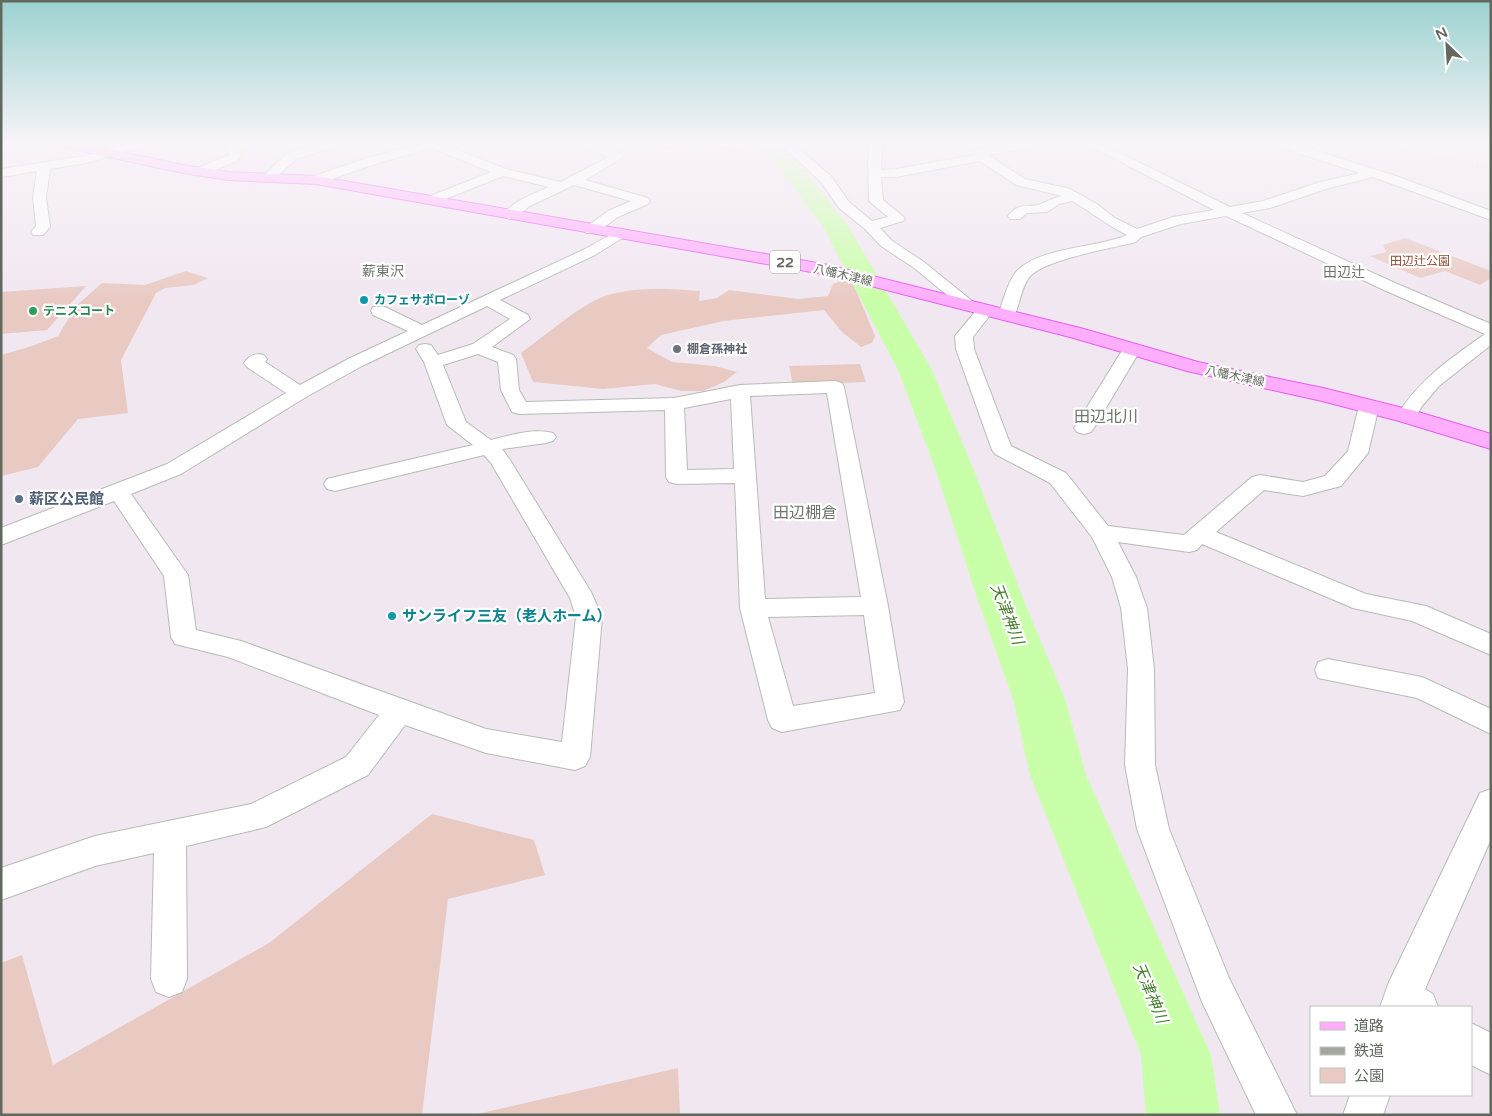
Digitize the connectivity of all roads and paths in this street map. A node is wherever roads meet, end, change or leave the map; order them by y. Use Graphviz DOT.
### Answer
graph roads {
  1 [pos="39,196"];
  2 [pos="410,196"];
  3 [pos="442,196"];
  4 [pos="540,196"];
  5 [pos="629,196"];
  6 [pos="837,196"];
  7 [pos="876,196"];
  8 [pos="1195,196"];
  9 [pos="1291,196"];
  10 [pos="1434,196"];
  11 [pos="1074,197"];
  12 [pos="433,200"];
  13 [pos="1226,212"];
  14 [pos="509,215"];
  15 [pos="1015,216"];
  16 [pos="1491,216"];
  17 [pos="870,226"];
  18 [pos="591,230"];
  19 [pos="38,232"];
  20 [pos="619,234"];
  21 [pos="1136,234"];
  22 [pos="488,300"];
  23 [pos="978,307"];
  24 [pos="379,311"];
  25 [pos="1006,315"];
  26 [pos="1491,330"];
  27 [pos="417,333"];
  28 [pos="1491,338"];
  29 [pos="479,348"];
  30 [pos="1132,349"];
  31 [pos="258,359"];
  32 [pos="433,362"];
  33 [pos="740,391"];
  34 [pos="299,393"];
  35 [pos="674,404"];
  36 [pos="1369,406"];
  37 [pos="1407,416"];
  38 [pos="1084,428"];
  39 [pos="546,437"];
  40 [pos="1491,442"];
  41 [pos="487,446"];
  42 [pos="746,476"];
  43 [pos="335,484"];
  44 [pos="118,491"];
  45 [pos="1102,534"];
  46 [pos="1199,534"];
  47 [pos="1,537"];
  48 [pos="875,606"];
  49 [pos="753,608"];
  50 [pos="1491,645"];
  51 [pos="1328,670"];
  52 [pos="399,711"];
  53 [pos="1491,722"];
  54 [pos="1491,803"];
  55 [pos="170,836"];
  56 [pos="1,884"];
  57 [pos="169,979"];
  58 [pos="1407,1003"];
  59 [pos="1472,1043"];
  60 [pos="1491,1056"];
  61 [pos="1370,1096"];
  62 [pos="1277,1115"];
  63 [pos="1363,1115"];
  1 -- 19 [label="street"];
  2 -- 12 [label="main road, 八幡木津線 / 22"];
  3 -- 12 [label="street"];
  4 -- 14 [label="street"];
  5 -- 18 [label="street"];
  6 -- 17 [label="street"];
  7 -- 17 [label="street"];
  8 -- 13 [label="street"];
  9 -- 13 [label="street"];
  10 -- 16 [label="street"];
  11 -- 15 [label="street"];
  11 -- 21 [label="street"];
  12 -- 14 [label="main road, 八幡木津線 / 22"];
  13 -- 21 [label="street"];
  13 -- 26 [label="street"];
  14 -- 18 [label="main road, 八幡木津線 / 22"];
  17 -- 23 [label="street"];
  18 -- 20 [label="main road, 八幡木津線 / 22"];
  20 -- 22 [label="street"];
  20 -- 23 [label="main road, 八幡木津線 / 22"];
  21 -- 25 [label="street"];
  22 -- 27 [label="street"];
  22 -- 29 [label="street"];
  23 -- 25 [label="main road, 八幡木津線 / 22"];
  23 -- 45 [label="street"];
  24 -- 27 [label="street"];
  25 -- 30 [label="main road, 八幡木津線 / 22"];
  27 -- 32 [label="street"];
  27 -- 34 [label="street"];
  28 -- 37 [label="street"];
  29 -- 32 [label="street"];
  29 -- 35 [label="street"];
  30 -- 36 [label="main road, 八幡木津線 / 22"];
  30 -- 38 [label="street"];
  31 -- 34 [label="street"];
  32 -- 41 [label="street"];
  33 -- 35 [label="street"];
  33 -- 42 [label="street"];
  33 -- 48 [label="street"];
  34 -- 44 [label="street"];
  35 -- 42 [label="street"];
  36 -- 37 [label="main road, 八幡木津線 / 22"];
  36 -- 46 [label="street"];
  37 -- 40 [label="main road, 八幡木津線 / 22"];
  39 -- 41 [label="street"];
  41 -- 43 [label="street"];
  41 -- 52 [label="street"];
  42 -- 49 [label="street"];
  44 -- 47 [label="street"];
  44 -- 52 [label="street"];
  45 -- 46 [label="street"];
  45 -- 62 [label="street"];
  46 -- 50 [label="street"];
  48 -- 49 [label="street"];
  48 -- 49 [label="street"];
  51 -- 53 [label="street"];
  52 -- 55 [label="street"];
  54 -- 58 [label="street"];
  55 -- 56 [label="street"];
  55 -- 57 [label="street"];
  59 -- 60 [label="street"];
  61 -- 63 [label="street"];
}
